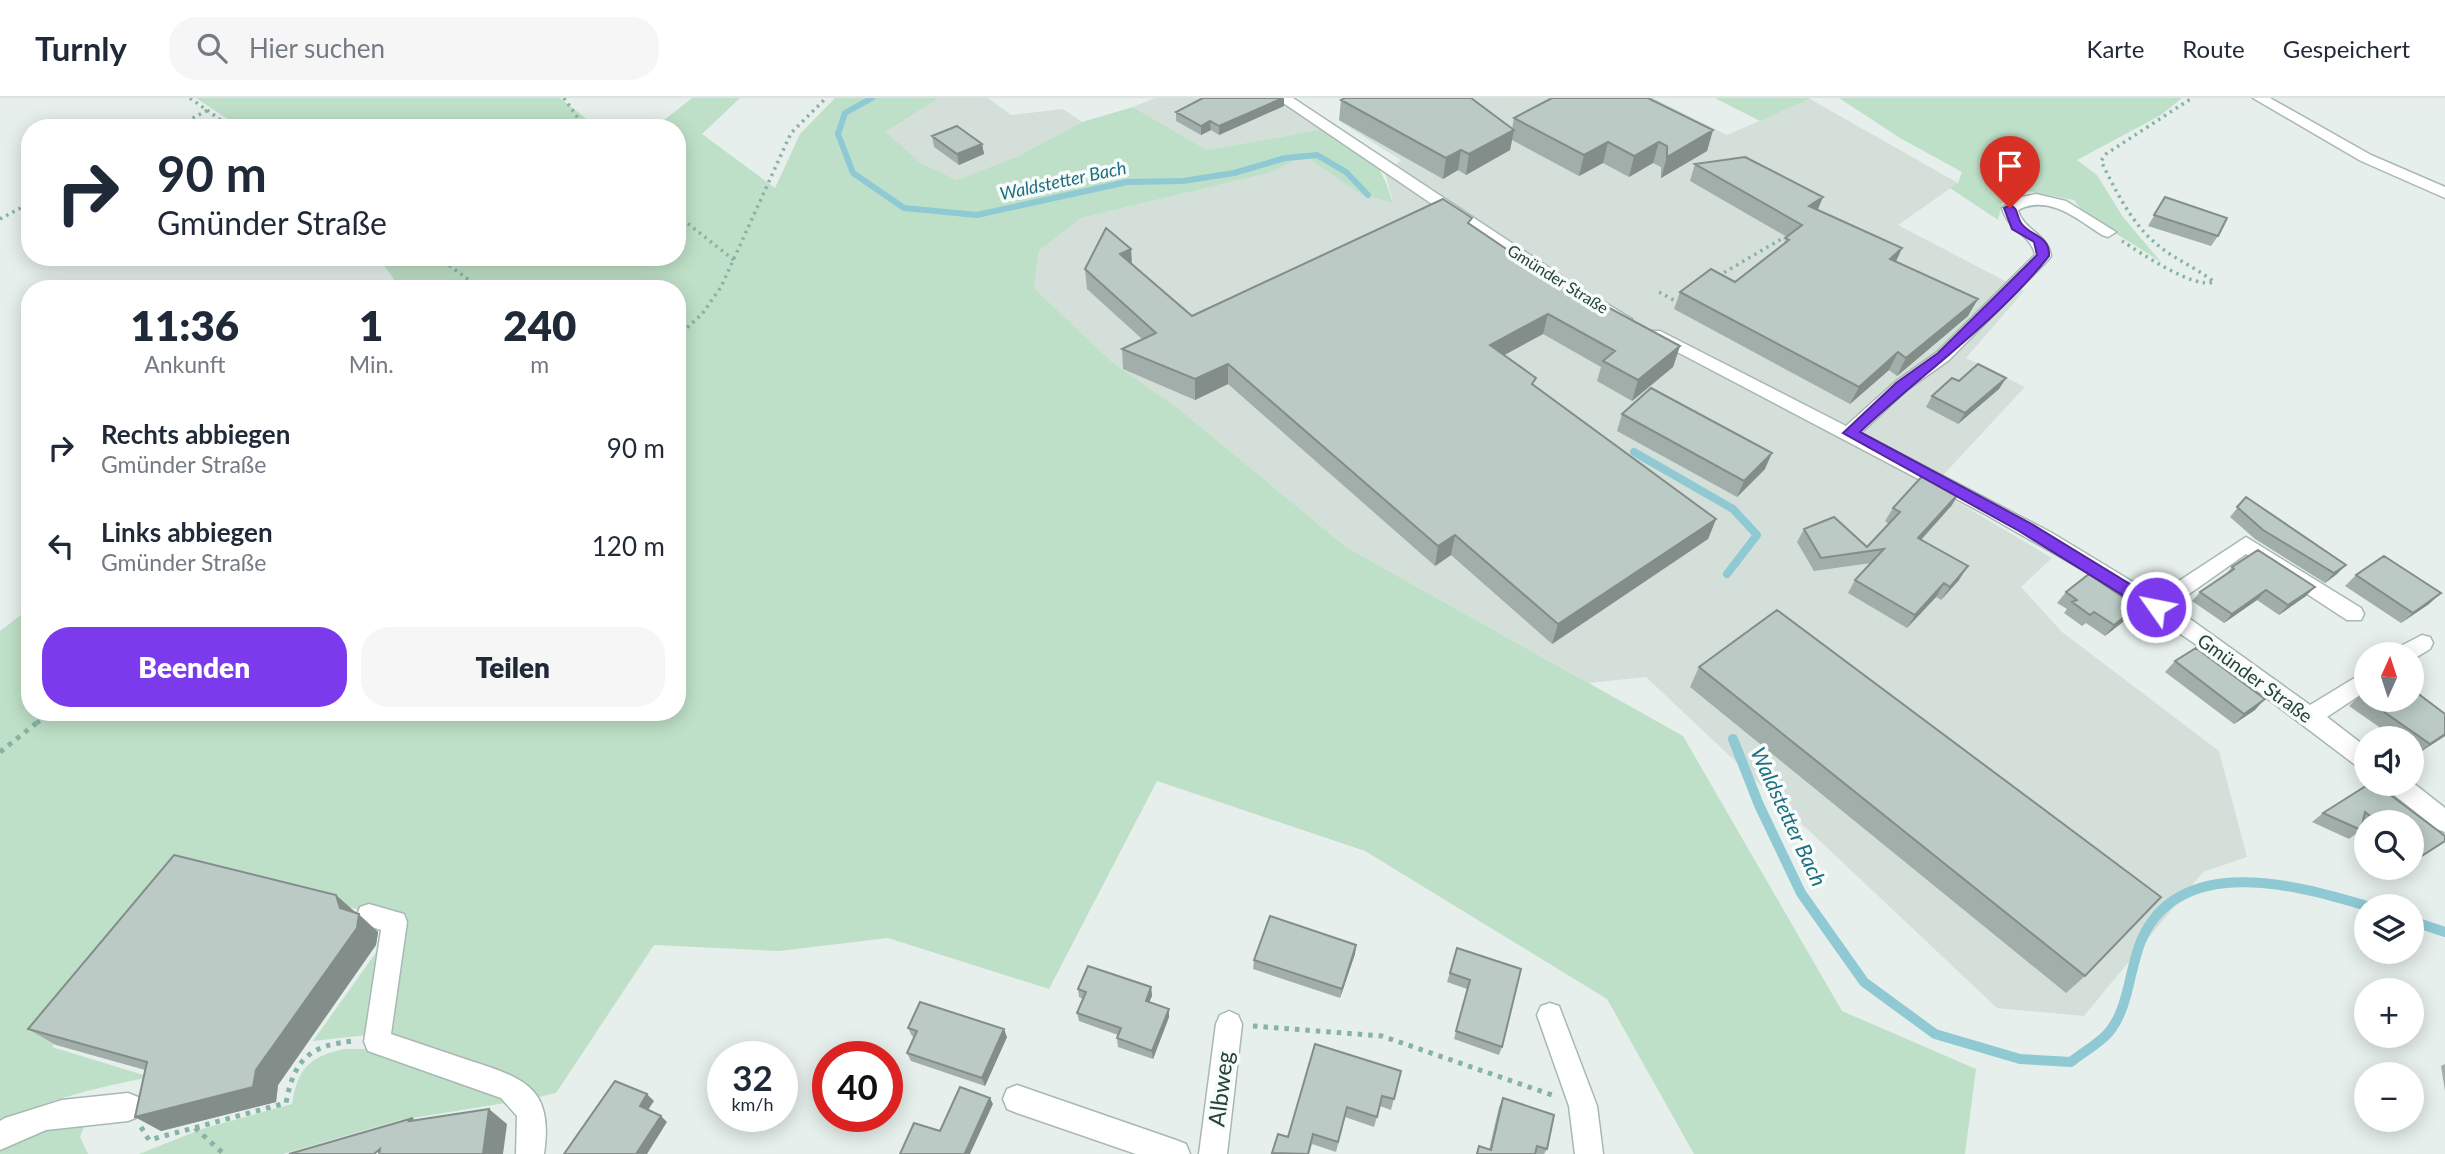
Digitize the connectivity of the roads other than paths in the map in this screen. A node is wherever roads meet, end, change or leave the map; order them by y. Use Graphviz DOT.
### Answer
graph roads {
  1 [pos="1283,98"];
  2 [pos="2260,98"];
  3 [pos="2445,193"];
  4 [pos="2108,233"];
  5 [pos="1850,433"];
  6 [pos="2156,607"];
  7 [pos="2354,614"];
  8 [pos="2354,688"];
  9 [pos="2310,717"];
  10 [pos="2354,751"];
  11 [pos="2412,796"];
  12 [pos="2445,822"];
  13 [pos="369,915"];
  14 [pos="1550,1015"];
  15 [pos="1229,1024"];
  16 [pos="1017,1099"];
  17 [pos="128,1107"];
  18 [pos="0,1136"];
  19 [pos="530,1154"];
  20 [pos="1176,1154"];
  21 [pos="1213,1154"];
  22 [pos="1589,1154"];
  1 -- 5 [label="street, Gmünder Straße"];
  2 -- 3 [label="street"];
  4 -- 5 [label="street"];
  5 -- 6 [label="street, Gmünder Straße"];
  6 -- 7 [label="street"];
  6 -- 9 [label="street, Gmünder Straße"];
  8 -- 9 [label="street"];
  9 -- 10 [label="street, Gmünder Straße"];
  11 -- 12 [label="street"];
  13 -- 19 [label="street"];
  14 -- 22 [label="street"];
  15 -- 21 [label="street, Albweg"];
  16 -- 20 [label="street"];
  17 -- 18 [label="street"];
}
